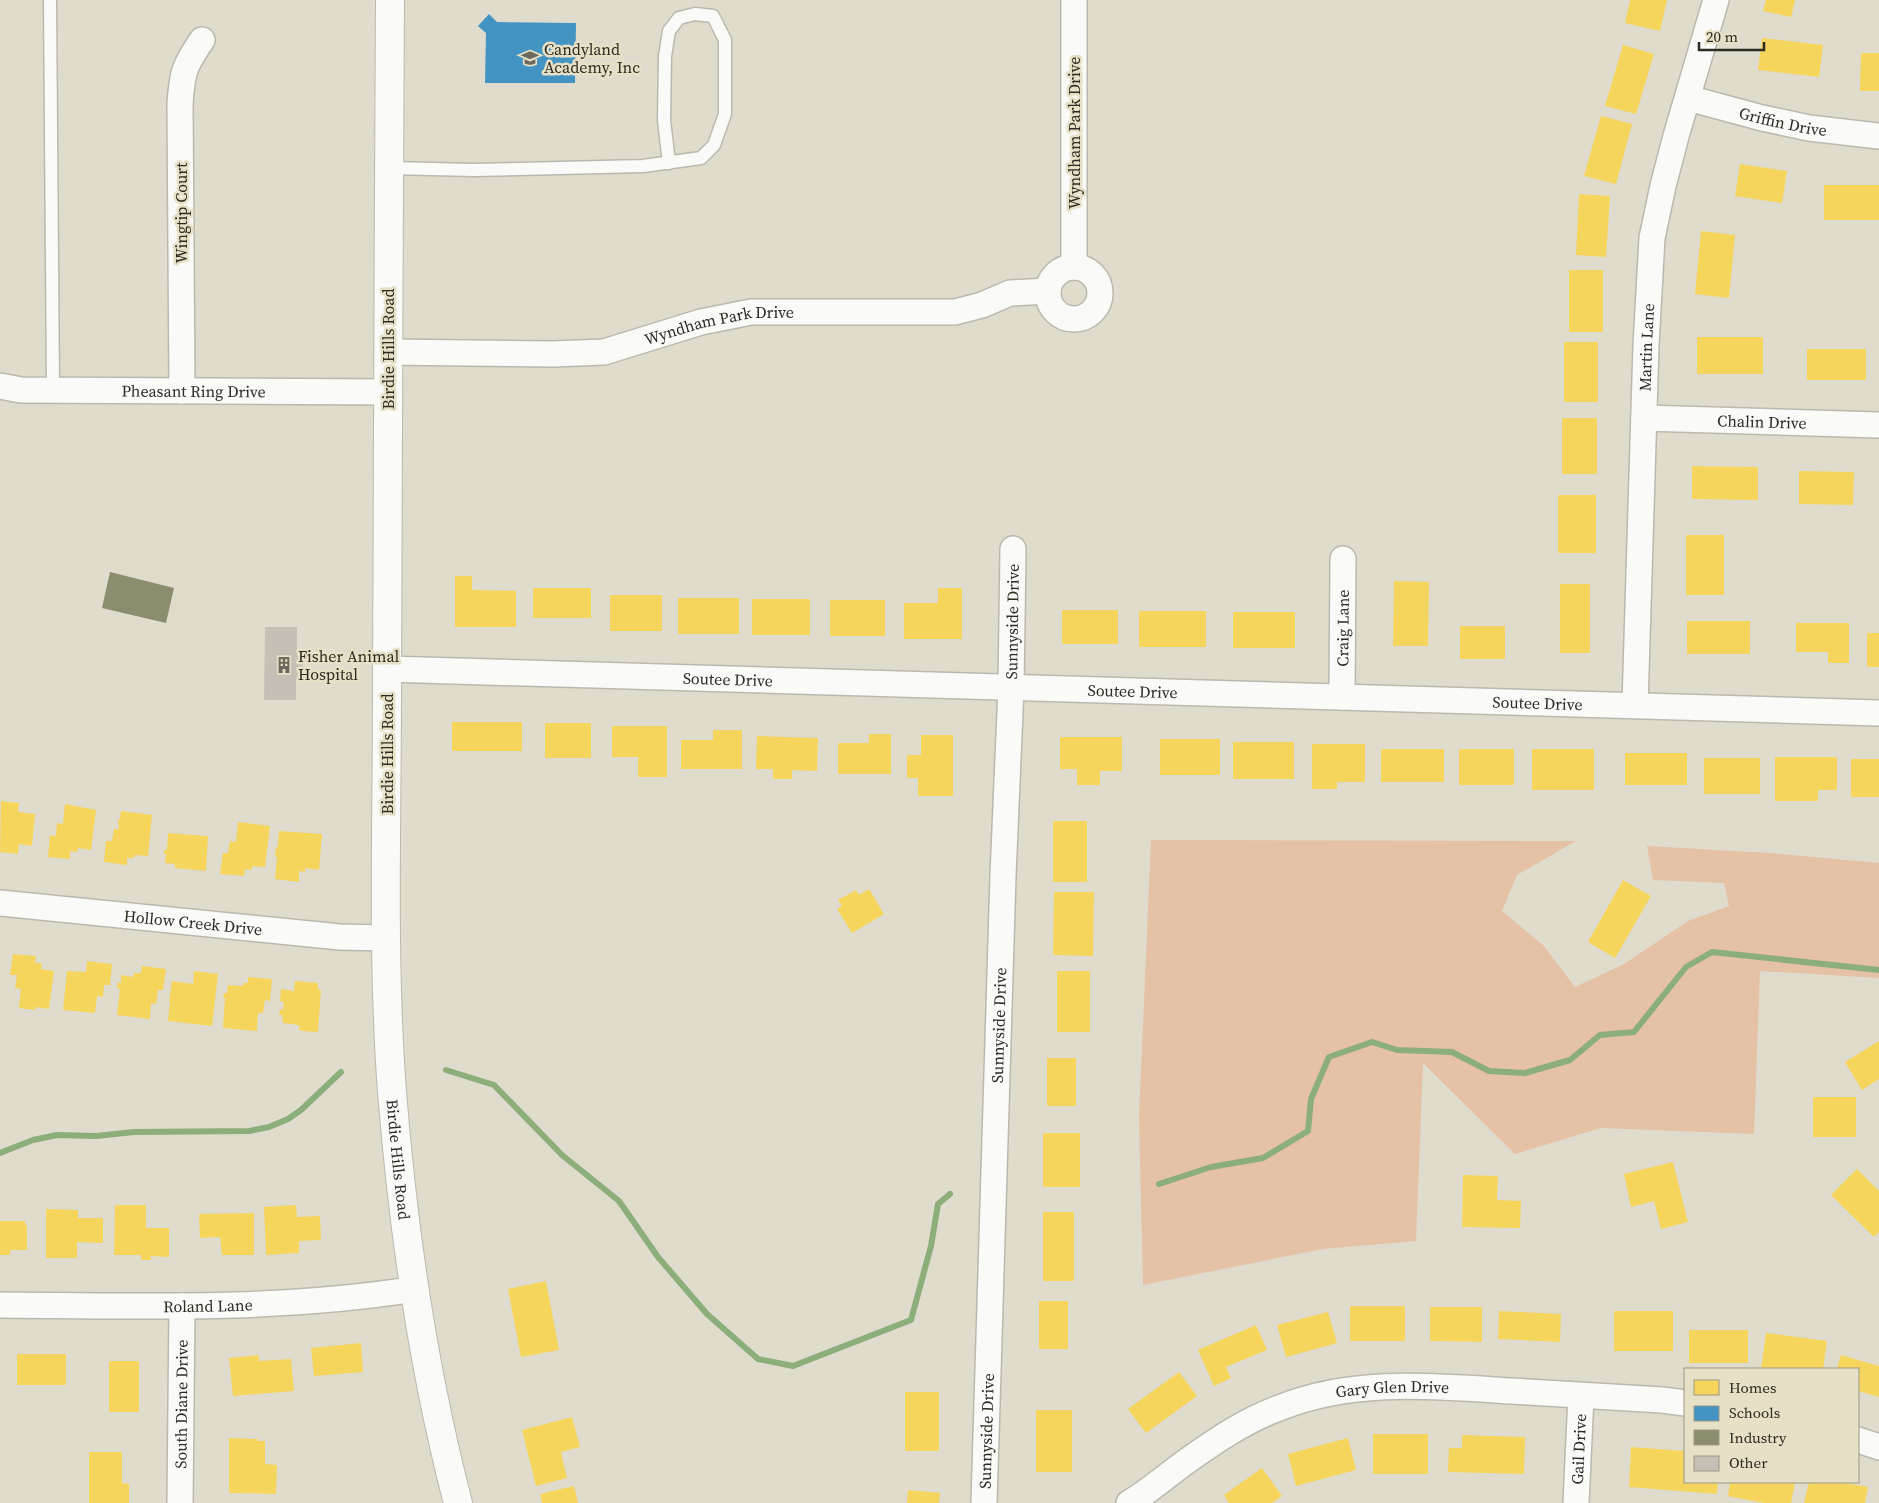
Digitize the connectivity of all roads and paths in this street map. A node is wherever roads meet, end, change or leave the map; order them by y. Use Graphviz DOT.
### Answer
graph roads {
  1 [pos="50,0"];
  2 [pos="390,0"];
  3 [pos="1074,0"];
  4 [pos="1716,0"];
  5 [pos="202,40"];
  6 [pos="1688,98"];
  7 [pos="1879,136"];
  8 [pos="669,163"];
  9 [pos="389,168"];
  10 [pos="1074,267"];
  11 [pos="1048,291"];
  12 [pos="388,352"];
  13 [pos="0,386"];
  14 [pos="53,390"];
  15 [pos="182,391"];
  16 [pos="388,392"];
  17 [pos="1644,418"];
  18 [pos="1879,425"];
  19 [pos="1013,549"];
  20 [pos="1343,559"];
  21 [pos="387,669"];
  22 [pos="1011,688"];
  23 [pos="1342,697"];
  24 [pos="1635,705"];
  25 [pos="1879,713"];
  26 [pos="0,903"];
  27 [pos="387,938"];
  28 [pos="415,1289"];
  29 [pos="0,1305"];
  30 [pos="182,1306"];
  31 [pos="1581,1396"];
  32 [pos="1684,1403"];
  33 [pos="1859,1440"];
  34 [pos="1879,1447"];
  35 [pos="180,1503"];
  36 [pos="458,1503"];
  37 [pos="984,1503"];
  38 [pos="1128,1503"];
  39 [pos="1576,1503"];
  1 -- 14 [label="lane"];
  2 -- 9 [label="main road, Birdie Hills Road"];
  3 -- 10 [label="street, Wyndham Park Drive"];
  4 -- 6 [label="street, Martin Lane"];
  5 -- 15 [label="street, Wingtip Court"];
  6 -- 7 [label="street, Griffin Drive"];
  6 -- 17 [label="street, Martin Lane"];
  8 -- 8 [label="lane"];
  8 -- 9 [label="lane"];
  9 -- 12 [label="main road, Birdie Hills Road"];
  10 -- 11 [label="street"];
  10 -- 11 [label="street"];
  11 -- 12 [label="street, Wyndham Park Drive"];
  12 -- 16 [label="main road, Birdie Hills Road"];
  13 -- 14 [label="street, Pheasant Ring Drive"];
  14 -- 15 [label="street, Pheasant Ring Drive"];
  15 -- 16 [label="street, Pheasant Ring Drive"];
  16 -- 21 [label="main road, Birdie Hills Road"];
  17 -- 18 [label="street, Chalin Drive"];
  17 -- 24 [label="street, Martin Lane"];
  19 -- 22 [label="street, Sunnyside Drive"];
  20 -- 23 [label="street, Craig Lane"];
  21 -- 22 [label="street, Soutee Drive"];
  21 -- 27 [label="main road, Birdie Hills Road"];
  22 -- 23 [label="street, Soutee Drive"];
  22 -- 37 [label="street, Sunnyside Drive"];
  23 -- 24 [label="street, Soutee Drive"];
  24 -- 25 [label="street, Soutee Drive"];
  26 -- 27 [label="street, Hollow Creek Drive"];
  27 -- 28 [label="main road, Birdie Hills Road"];
  28 -- 30 [label="street, Roland Lane"];
  28 -- 36 [label="main road, Birdie Hills Road"];
  29 -- 30 [label="street, Roland Lane"];
  30 -- 35 [label="street, South Diane Drive"];
  31 -- 32 [label="street, Gary Glen Drive"];
  31 -- 38 [label="street, Gary Glen Drive"];
  31 -- 39 [label="street, Gail Drive"];
  33 -- 34 [label="street"];
}
